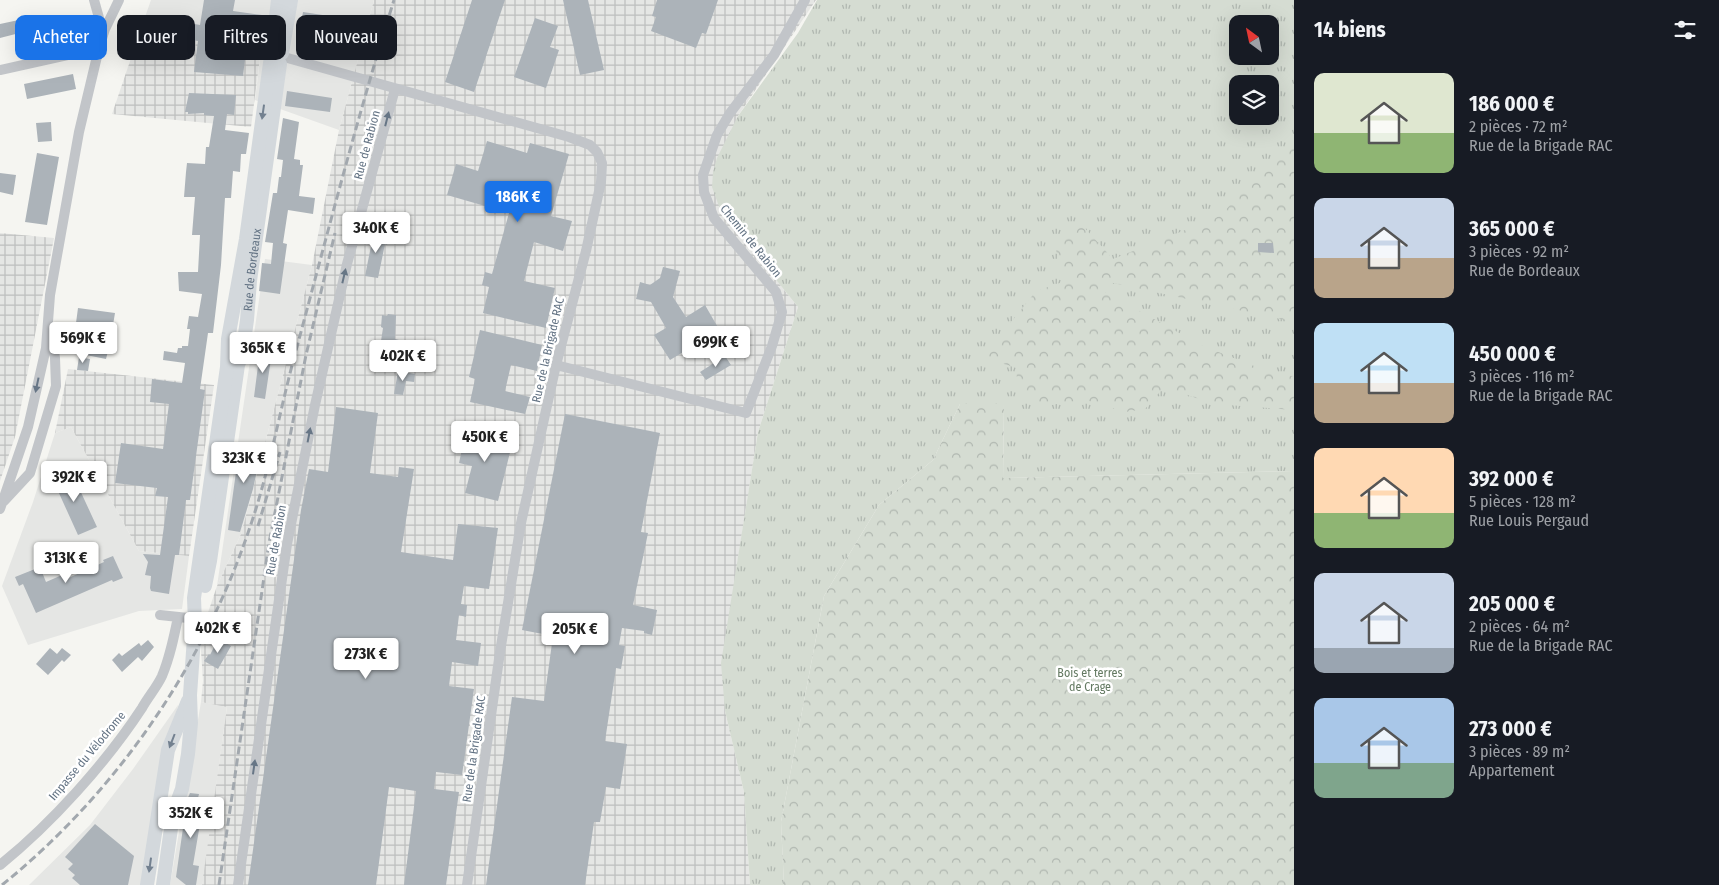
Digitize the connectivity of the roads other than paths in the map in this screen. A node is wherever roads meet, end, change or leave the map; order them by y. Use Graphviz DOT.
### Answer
graph roads {
  1 [pos="94,0"];
  2 [pos="118,0"];
  3 [pos="278,0"];
  4 [pos="291,0"];
  5 [pos="805,0"];
  6 [pos="98,15"];
  7 [pos="278,15"];
  8 [pos="286,22"];
  9 [pos="107,25"];
  10 [pos="45,60"];
  11 [pos="96,60"];
  12 [pos="278,60"];
  13 [pos="286,60"];
  14 [pos="0,70"];
  15 [pos="395,89"];
  16 [pos="48,320"];
  17 [pos="46,348"];
  18 [pos="55,358"];
  19 [pos="556,365"];
  20 [pos="1,506"];
  21 [pos="160,615"];
  22 [pos="178,617"];
  23 [pos="195,622"];
  24 [pos="190,695"];
  25 [pos="0,865"];
  26 [pos="147,885"];
  27 [pos="163,885"];
  28 [pos="238,885"];
  29 [pos="467,885"];
  1 -- 6 [label="street"];
  2 -- 9 [label="street"];
  3 -- 7 [label="main road, Rue de Bordeaux"];
  4 -- 8 [label="main road, Rue de Bordeaux"];
  5 -- 19 [label="street, Chemin de Rabion"];
  10 -- 14 [label="street"];
  11 -- 16 [label="street"];
  12 -- 23 [label="main road, Rue de Bordeaux"];
  13 -- 15 [label="street"];
  15 -- 19 [label="street, Rue de la Brigade RAC"];
  28 -- 15 [label="street, Rue de Rabion, one-way"];
  16 -- 17 [label="street"];
  16 -- 18 [label="street"];
  17 -- 18 [label="street"];
  17 -- 20 [label="street, one-way"];
  18 -- 20 [label="street"];
  19 -- 29 [label="street, Rue de la Brigade RAC"];
  21 -- 22 [label="street"];
  22 -- 23 [label="street"];
  22 -- 25 [label="street, Impasse du Vélodrome"];
  23 -- 24 [label="main road, Rue de Bordeaux"];
  24 -- 26 [label="main road, Rue de Bordeaux, one-way"];
  24 -- 27 [label="main road, Rue de Bordeaux"];
}
